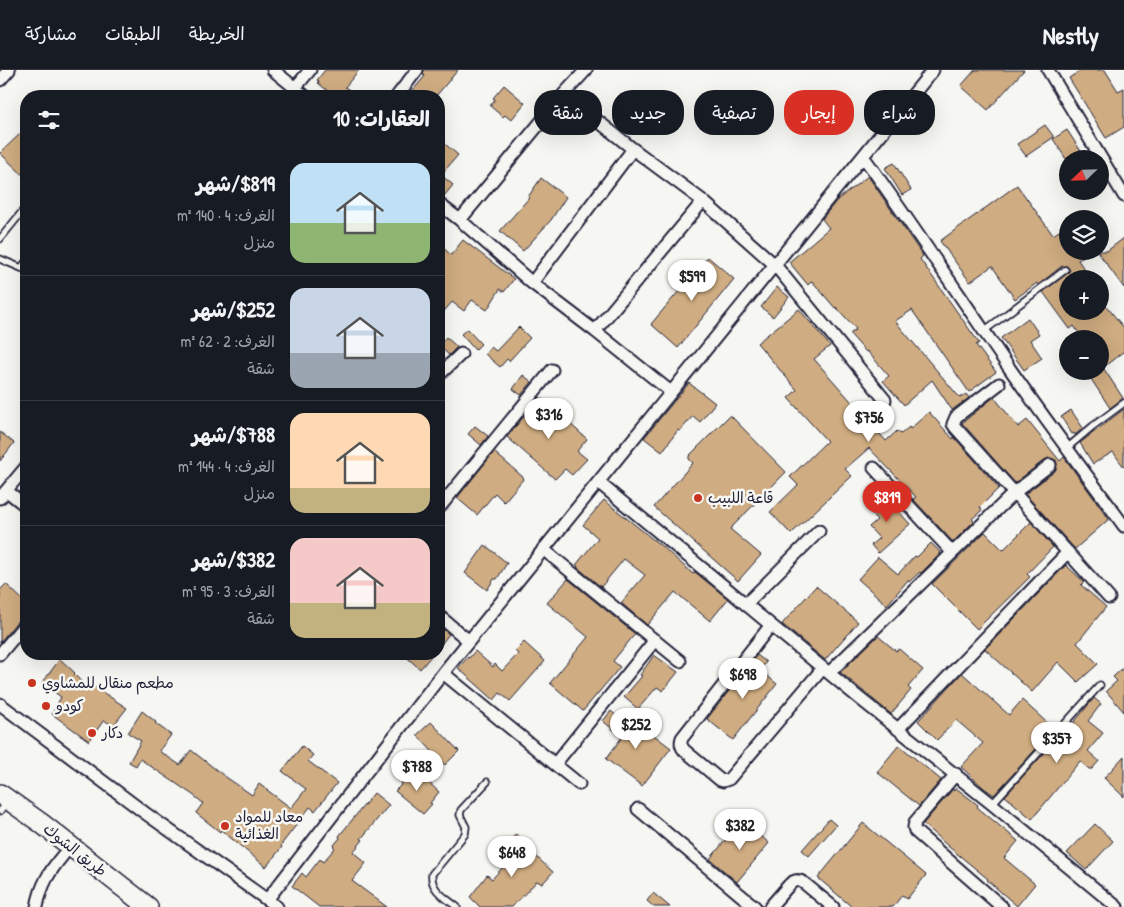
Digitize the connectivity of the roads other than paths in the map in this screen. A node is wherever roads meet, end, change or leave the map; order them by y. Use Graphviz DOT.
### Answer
graph roads {
  1 [pos="8,70"];
  2 [pos="272,70"];
  3 [pos="310,70"];
  4 [pos="417,70"];
  5 [pos="586,70"];
  6 [pos="933,70"];
  7 [pos="1048,70"];
  8 [pos="0,80"];
  9 [pos="295,88"];
  10 [pos="298,90"];
  11 [pos="402,90"];
  12 [pos="568,90"];
  13 [pos="602,124"];
  14 [pos="534,130"];
  15 [pos="633,149"];
  16 [pos="863,156"];
  17 [pos="1124,196"];
  18 [pos="703,201"];
  19 [pos="445,209"];
  20 [pos="20,214"];
  21 [pos="460,220"];
  22 [pos="0,239"];
  23 [pos="0,259"];
  24 [pos="775,264"];
  25 [pos="20,267"];
  26 [pos="1059,275"];
  27 [pos="532,283"];
  28 [pos="595,331"];
  29 [pos="984,331"];
  30 [pos="461,354"];
  31 [pos="445,370"];
  32 [pos="552,370"];
  33 [pos="999,384"];
  34 [pos="671,392"];
  35 [pos="885,400"];
  36 [pos="1124,403"];
  37 [pos="1067,449"];
  38 [pos="1050,465"];
  39 [pos="874,468"];
  40 [pos="20,474"];
  41 [pos="598,482"];
  42 [pos="1014,493"];
  43 [pos="3,494"];
  44 [pos="445,501"];
  45 [pos="20,503"];
  46 [pos="1124,526"];
  47 [pos="819,531"];
  48 [pos="543,549"];
  49 [pos="952,552"];
  50 [pos="1068,552"];
  51 [pos="1109,598"];
  52 [pos="746,604"];
  53 [pos="445,621"];
  54 [pos="771,625"];
  55 [pos="20,630"];
  56 [pos="655,640"];
  57 [pos="469,641"];
  58 [pos="0,654"];
  59 [pos="680,661"];
  60 [pos="826,670"];
  61 [pos="443,673"];
  62 [pos="1100,685"];
  63 [pos="0,704"];
  64 [pos="898,729"];
  65 [pos="555,764"];
  66 [pos="956,774"];
  67 [pos="486,782"];
  68 [pos="579,784"];
  69 [pos="992,804"];
  70 [pos="0,806"];
  71 [pos="638,809"];
  72 [pos="63,855"];
  73 [pos="82,862"];
  74 [pos="267,900"];
  75 [pos="37,907"];
  76 [pos="133,907"];
  77 [pos="148,907"];
  78 [pos="277,907"];
  79 [pos="457,907"];
  80 [pos="755,907"];
  81 [pos="770,907"];
  82 [pos="834,907"];
  83 [pos="1002,907"];
  84 [pos="1117,907"];
  1 -- 8 [label="street"];
  2 -- 9 [label="street"];
  3 -- 9 [label="street"];
  4 -- 11 [label="street"];
  5 -- 12 [label="street"];
  6 -- 16 [label="street"];
  7 -- 17 [label="street"];
  9 -- 10 [label="street"];
  13 -- 15 [label="street"];
  14 -- 21 [label="street"];
  15 -- 18 [label="street"];
  15 -- 27 [label="street"];
  16 -- 24 [label="street"];
  16 -- 29 [label="street"];
  18 -- 24 [label="street"];
  18 -- 28 [label="street"];
  19 -- 21 [label="street"];
  20 -- 22 [label="lane"];
  21 -- 27 [label="street"];
  23 -- 25 [label="lane"];
  24 -- 34 [label="street"];
  24 -- 35 [label="street"];
  26 -- 29 [label="lane"];
  27 -- 28 [label="street"];
  28 -- 34 [label="street"];
  29 -- 37 [label="street"];
  30 -- 31 [label="street"];
  32 -- 44 [label="street"];
  33 -- 42 [label="street"];
  34 -- 41 [label="street"];
  36 -- 37 [label="lane"];
  37 -- 46 [label="street"];
  38 -- 42 [label="street"];
  39 -- 49 [label="street"];
  40 -- 43 [label="street"];
  41 -- 48 [label="street"];
  41 -- 52 [label="street"];
  42 -- 49 [label="street"];
  42 -- 50 [label="street"];
  43 -- 45 [label="street"];
  47 -- 52 [label="street"];
  48 -- 56 [label="street"];
  48 -- 57 [label="street"];
  49 -- 60 [label="street"];
  50 -- 51 [label="street"];
  50 -- 64 [label="street"];
  52 -- 54 [label="street"];
  53 -- 57 [label="street"];
  54 -- 60 [label="street"];
  54 -- 60 [label="street"];
  55 -- 58 [label="street"];
  56 -- 59 [label="street"];
  56 -- 65 [label="street"];
  57 -- 61 [label="street"];
  60 -- 64 [label="street"];
  61 -- 65 [label="street"];
  61 -- 74 [label="street"];
  62 -- 69 [label="lane"];
  63 -- 74 [label="street"];
  64 -- 66 [label="street"];
  65 -- 68 [label="street"];
  66 -- 69 [label="street"];
  66 -- 83 [label="street"];
  67 -- 79 [label="lane"];
  69 -- 84 [label="street"];
  70 -- 72 [label="main road, طريق الشوك"];
  70 -- 73 [label="main road, طريق الشوك"];
  71 -- 80 [label="street"];
  72 -- 73 [label="main road, طريق الشوك"];
  72 -- 75 [label="street"];
  73 -- 76 [label="main road, طريق الشوك"];
  73 -- 77 [label="main road, طريق الشوك"];
  74 -- 78 [label="street"];
  81 -- 82 [label="street"];
}
